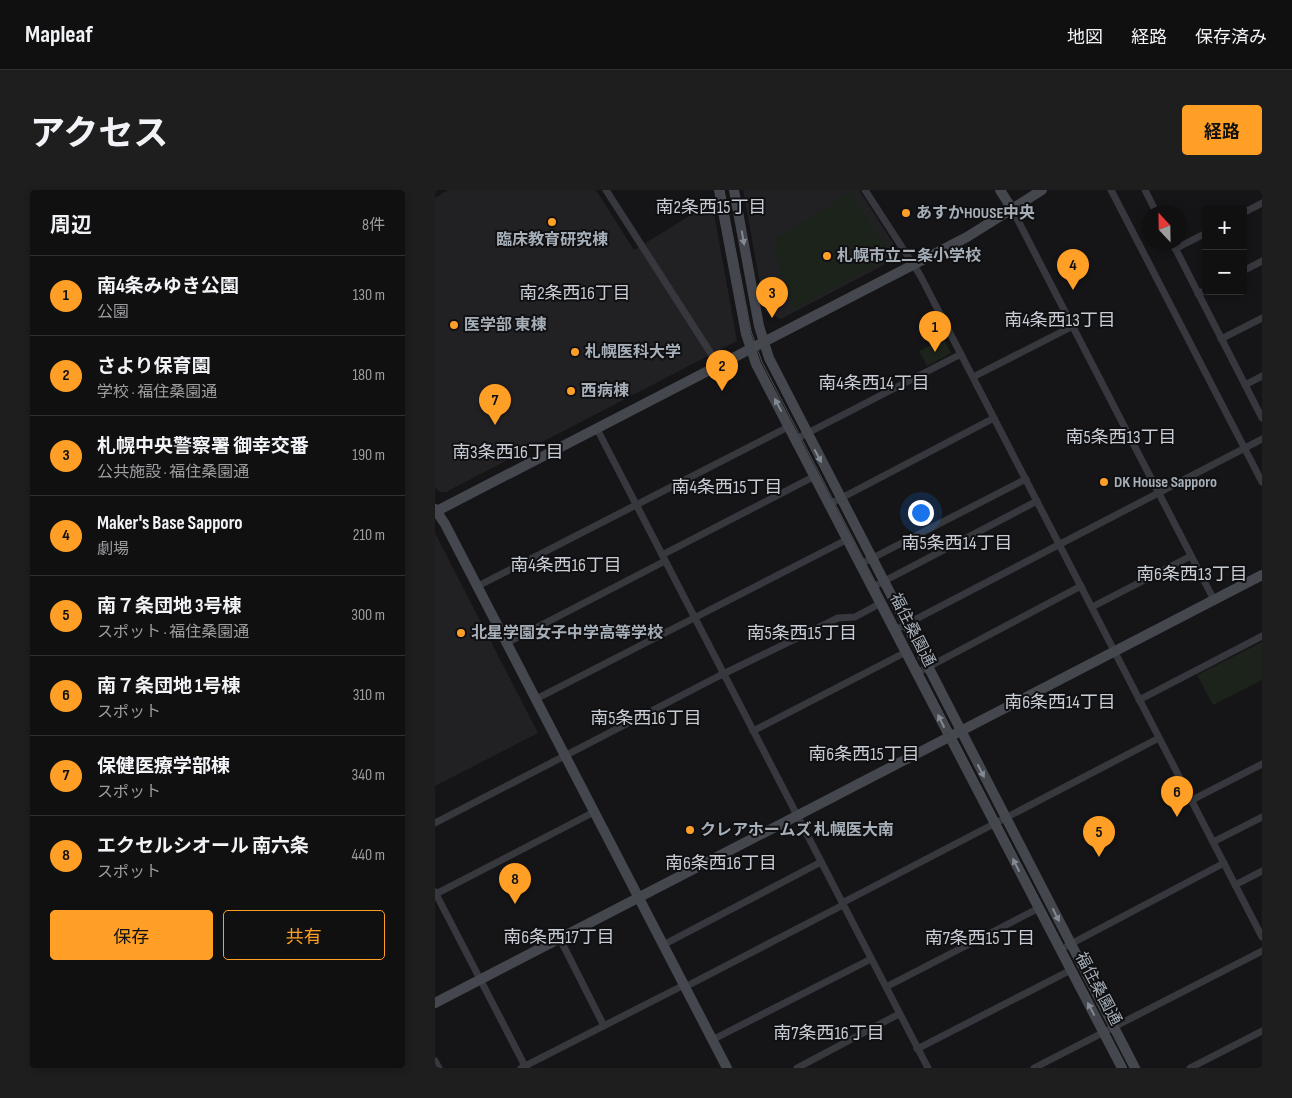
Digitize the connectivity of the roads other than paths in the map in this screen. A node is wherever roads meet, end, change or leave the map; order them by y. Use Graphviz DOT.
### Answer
graph roads {
  1 [pos="606,190"];
  2 [pos="719,190"];
  3 [pos="734,190"];
  4 [pos="865,190"];
  5 [pos="999,190"];
  6 [pos="1042,190"];
  7 [pos="1111,190"];
  8 [pos="1145,190"];
  9 [pos="1262,203"];
  10 [pos="1153,205"];
  11 [pos="1011,209"];
  12 [pos="1247,211"];
  13 [pos="1202,235"];
  14 [pos="1187,241"];
  15 [pos="1176,250"];
  16 [pos="1262,261"];
  17 [pos="914,265"];
  18 [pos="1247,269"];
  19 [pos="1202,292"];
  20 [pos="1198,294"];
  21 [pos="1262,318"];
  22 [pos="1073,326"];
  23 [pos="1221,339"];
  24 [pos="764,342"];
  25 [pos="751,349"];
  26 [pos="961,354"];
  27 [pos="719,366"];
  28 [pos="1262,376"];
  29 [pos="973,377"];
  30 [pos="1245,385"];
  31 [pos="994,418"];
  32 [pos="1262,418"];
  33 [pos="789,426"];
  34 [pos="597,429"];
  35 [pos="807,434"];
  36 [pos="796,439"];
  37 [pos="1262,440"];
  38 [pos="1245,449"];
  39 [pos="815,476"];
  40 [pos="1026,479"];
  41 [pos="1262,482"];
  42 [pos="1159,494"];
  43 [pos="841,498"];
  44 [pos="1037,501"];
  45 [pos="830,504"];
  46 [pos="636,505"];
  47 [pos="436,511"];
  48 [pos="848,539"];
  49 [pos="1060,545"];
  50 [pos="1191,556"];
  51 [pos="664,558"];
  52 [pos="872,558"];
  53 [pos="861,564"];
  54 [pos="1262,576"];
  55 [pos="884,582"];
  56 [pos="478,586"];
  57 [pos="1081,586"];
  58 [pos="873,587"];
  59 [pos="1214,600"];
  60 [pos="881,603"];
  61 [pos="1092,607"];
  62 [pos="694,617"];
  63 [pos="905,624"];
  64 [pos="895,630"];
  65 [pos="1262,636"];
  66 [pos="507,643"];
  67 [pos="906,652"];
  68 [pos="1115,652"];
  69 [pos="928,667"];
  70 [pos="917,673"];
  71 [pos="723,674"];
  72 [pos="536,700"];
  73 [pos="1139,700"];
  74 [pos="753,731"];
  75 [pos="961,731"];
  76 [pos="949,737"];
  77 [pos="1159,738"];
  78 [pos="565,755"];
  79 [pos="1262,764"];
  80 [pos="1191,800"];
  81 [pos="594,812"];
  82 [pos="797,816"];
  83 [pos="1005,817"];
  84 [pos="1262,817"];
  85 [pos="994,822"];
  86 [pos="435,823"];
  87 [pos="1213,842"];
  88 [pos="821,862"];
  89 [pos="1224,863"];
  90 [pos="1262,871"];
  91 [pos="1235,885"];
  92 [pos="435,893"];
  93 [pos="639,898"];
  94 [pos="843,904"];
  95 [pos="1039,908"];
  96 [pos="1262,937"];
  97 [pos="560,939"];
  98 [pos="1071,944"];
  99 [pos="663,945"];
  100 [pos="1060,950"];
  101 [pos="1262,951"];
  102 [pos="871,959"];
  103 [pos="1071,970"];
  104 [pos="481,980"];
  105 [pos="684,986"];
  106 [pos="885,987"];
  107 [pos="435,1003"];
  108 [pos="899,1014"];
  109 [pos="605,1026"];
  110 [pos="1114,1027"];
  111 [pos="1262,1030"];
  112 [pos="1103,1032"];
  113 [pos="712,1040"];
  114 [pos="917,1049"];
  115 [pos="435,1061"];
  116 [pos="524,1067"];
  117 [pos="439,1068"];
  118 [pos="727,1068"];
  119 [pos="797,1068"];
  120 [pos="927,1068"];
  121 [pos="1034,1068"];
  122 [pos="1121,1068"];
  123 [pos="1135,1068"];
  124 [pos="1190,1068"];
  1 -- 27 [label="street"];
  2 -- 25 [label="street, 福住桑園通"];
  3 -- 24 [label="street, 福住桑園通, one-way"];
  4 -- 17 [label="street"];
  5 -- 11 [label="street"];
  6 -- 11 [label="street"];
  7 -- 38 [label="street"];
  8 -- 10 [label="street"];
  9 -- 12 [label="street"];
  11 -- 17 [label="street"];
  11 -- 22 [label="street"];
  13 -- 14 [label="street"];
  15 -- 20 [label="street"];
  16 -- 18 [label="street"];
  17 -- 24 [label="street"];
  17 -- 26 [label="street"];
  19 -- 20 [label="street"];
  20 -- 23 [label="street"];
  21 -- 23 [label="street"];
  22 -- 29 [label="street"];
  22 -- 42 [label="street"];
  23 -- 30 [label="street"];
  24 -- 25 [label="street"];
  24 -- 35 [label="street, 福住桑園通"];
  25 -- 27 [label="street"];
  33 -- 25 [label="street, 福住桑園通, one-way"];
  26 -- 29 [label="street"];
  26 -- 35 [label="street"];
  27 -- 34 [label="street"];
  28 -- 30 [label="street"];
  29 -- 31 [label="street"];
  30 -- 32 [label="street"];
  31 -- 40 [label="street"];
  31 -- 43 [label="street"];
  33 -- 36 [label="street, 福住桑園通"];
  33 -- 46 [label="street"];
  34 -- 46 [label="street"];
  34 -- 47 [label="street"];
  35 -- 36 [label="street"];
  35 -- 43 [label="street, 福住桑園通, one-way"];
  36 -- 39 [label="street, 福住桑園通"];
  37 -- 38 [label="street"];
  38 -- 41 [label="street"];
  38 -- 42 [label="street"];
  39 -- 45 [label="street, 福住桑園通"];
  39 -- 51 [label="street"];
  40 -- 44 [label="street"];
  40 -- 52 [label="street"];
  42 -- 49 [label="street"];
  42 -- 50 [label="street"];
  43 -- 45 [label="street"];
  43 -- 52 [label="street, 福住桑園通"];
  44 -- 49 [label="street"];
  44 -- 55 [label="street"];
  45 -- 48 [label="street, 福住桑園通"];
  46 -- 51 [label="street"];
  46 -- 56 [label="street"];
  47 -- 56 [label="street"];
  48 -- 53 [label="street, 福住桑園通"];
  48 -- 62 [label="street"];
  49 -- 57 [label="street"];
  49 -- 63 [label="street"];
  50 -- 59 [label="street"];
  50 -- 61 [label="street"];
  51 -- 62 [label="street"];
  51 -- 66 [label="street"];
  52 -- 53 [label="street"];
  52 -- 55 [label="street, 福住桑園通"];
  53 -- 58 [label="street, 福住桑園通"];
  54 -- 59 [label="street"];
  55 -- 58 [label="street"];
  55 -- 63 [label="street, 福住桑園通"];
  56 -- 66 [label="street"];
  57 -- 61 [label="street"];
  57 -- 69 [label="street"];
  58 -- 60 [label="street, 福住桑園通"];
  59 -- 68 [label="street"];
  60 -- 64 [label="street, 福住桑園通"];
  60 -- 71 [label="street"];
  61 -- 68 [label="street"];
  62 -- 71 [label="street"];
  62 -- 72 [label="street"];
  63 -- 64 [label="street"];
  63 -- 69 [label="street, 福住桑園通"];
  64 -- 67 [label="street, 福住桑園通"];
  65 -- 73 [label="street"];
  66 -- 72 [label="street"];
  67 -- 70 [label="street, 福住桑園通"];
  67 -- 74 [label="street"];
  68 -- 73 [label="street"];
  68 -- 75 [label="street"];
  69 -- 70 [label="street"];
  69 -- 75 [label="street, 福住桑園通"];
  76 -- 70 [label="street, 福住桑園通, one-way"];
  71 -- 74 [label="street"];
  71 -- 78 [label="street"];
  72 -- 78 [label="street"];
  73 -- 77 [label="street"];
  74 -- 82 [label="street"];
  75 -- 76 [label="street"];
  75 -- 83 [label="street, 福住桑園通, one-way"];
  76 -- 82 [label="street"];
  76 -- 85 [label="street, 福住桑園通"];
  77 -- 80 [label="street"];
  77 -- 83 [label="street"];
  78 -- 81 [label="street"];
  78 -- 86 [label="street"];
  79 -- 80 [label="street"];
  80 -- 87 [label="street"];
  81 -- 92 [label="street"];
  81 -- 93 [label="street"];
  82 -- 88 [label="street"];
  82 -- 93 [label="street"];
  83 -- 85 [label="street"];
  83 -- 98 [label="street, 福住桑園通, one-way"];
  84 -- 87 [label="street"];
  85 -- 94 [label="street"];
  95 -- 85 [label="street, 福住桑園通, one-way"];
  87 -- 89 [label="street"];
  88 -- 94 [label="street"];
  88 -- 99 [label="street"];
  89 -- 91 [label="street"];
  89 -- 98 [label="street"];
  90 -- 91 [label="street"];
  91 -- 96 [label="street"];
  92 -- 104 [label="street"];
  93 -- 97 [label="street"];
  93 -- 99 [label="street"];
  94 -- 102 [label="street"];
  94 -- 105 [label="street"];
  95 -- 100 [label="street, 福住桑園通"];
  95 -- 106 [label="street"];
  97 -- 104 [label="street"];
  97 -- 109 [label="street"];
  98 -- 100 [label="street"];
  98 -- 110 [label="street, 福住桑園通"];
  99 -- 105 [label="street"];
  100 -- 103 [label="street, 福住桑園通"];
  101 -- 110 [label="street"];
  102 -- 106 [label="street"];
  102 -- 113 [label="street"];
  112 -- 103 [label="street, 福住桑園通, one-way"];
  103 -- 114 [label="street"];
  104 -- 107 [label="street"];
  104 -- 116 [label="street"];
  105 -- 109 [label="street"];
  105 -- 113 [label="street"];
  106 -- 108 [label="street"];
  108 -- 114 [label="street"];
  108 -- 119 [label="street"];
  109 -- 116 [label="street"];
  110 -- 112 [label="street"];
  110 -- 123 [label="street, 福住桑園通"];
  111 -- 124 [label="street"];
  112 -- 121 [label="street"];
  112 -- 122 [label="street, 福住桑園通"];
  113 -- 118 [label="street"];
  114 -- 120 [label="street"];
  115 -- 117 [label="street"];
}
